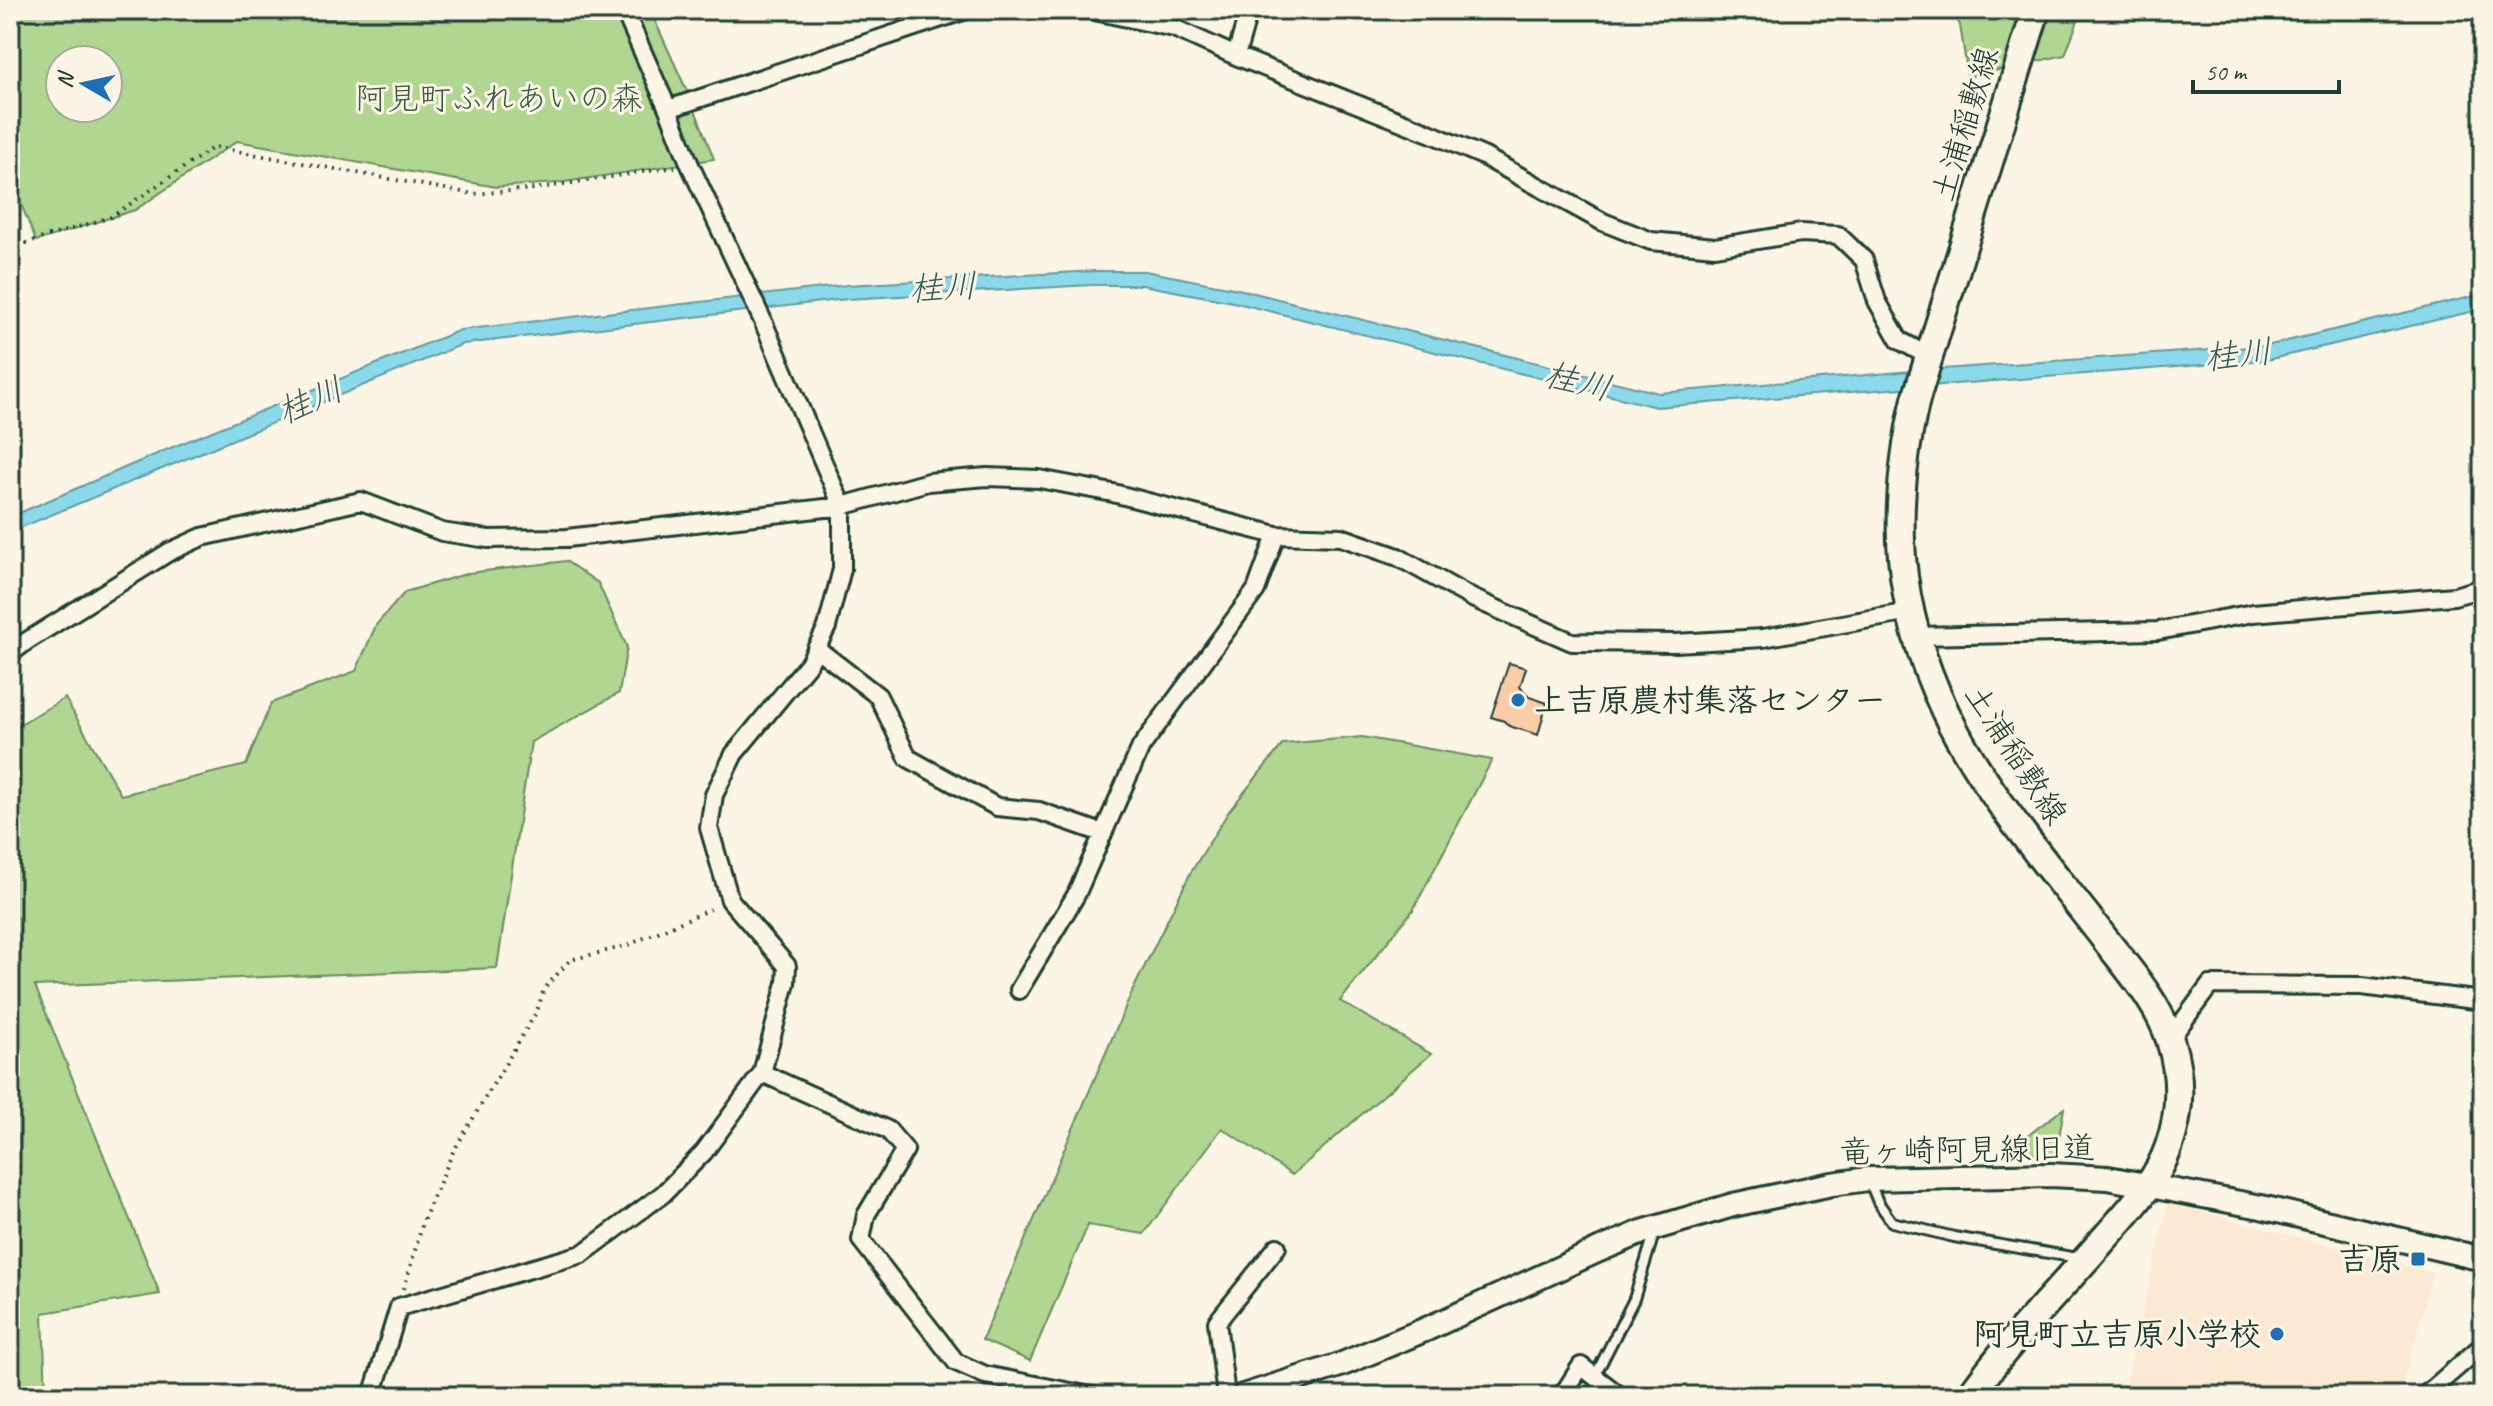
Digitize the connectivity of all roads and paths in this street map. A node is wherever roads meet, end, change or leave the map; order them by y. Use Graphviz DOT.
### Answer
graph roads {
  1 [pos="624,10"];
  2 [pos="966,10"];
  3 [pos="1090,10"];
  4 [pos="1249,10"];
  5 [pos="2036,10"];
  6 [pos="1236,56"];
  7 [pos="668,109"];
  8 [pos="690,165"];
  9 [pos="10,248"];
  10 [pos="1928,356"];
  11 [pos="842,506"];
  12 [pos="1276,535"];
  13 [pos="2483,588"];
  14 [pos="1913,624"];
  15 [pos="816,648"];
  16 [pos="10,654"];
  17 [pos="1102,833"];
  18 [pos="730,900"];
  19 [pos="1019,990"];
  20 [pos="2483,1001"];
  21 [pos="2170,1039"];
  22 [pos="762,1073"];
  23 [pos="1868,1179"];
  24 [pos="2149,1184"];
  25 [pos="1656,1228"];
  26 [pos="1277,1247"];
  27 [pos="2087,1259"];
  28 [pos="2483,1259"];
  29 [pos="399,1307"];
  30 [pos="2483,1345"];
  31 [pos="1595,1376"];
  32 [pos="372,1396"];
  33 [pos="1091,1396"];
  34 [pos="1226,1396"];
  35 [pos="1243,1396"];
  36 [pos="1562,1396"];
  37 [pos="1620,1396"];
  38 [pos="1970,1396"];
  39 [pos="2424,1396"];
  1 -- 7 [label="street"];
  2 -- 7 [label="street"];
  3 -- 6 [label="street"];
  4 -- 6 [label="street"];
  5 -- 10 [label="main road, 土浦稲敷線"];
  6 -- 10 [label="street"];
  7 -- 8 [label="street"];
  8 -- 9 [label="path"];
  8 -- 11 [label="street"];
  10 -- 14 [label="main road, 土浦稲敷線"];
  11 -- 12 [label="street"];
  11 -- 15 [label="street"];
  11 -- 16 [label="street"];
  12 -- 14 [label="street"];
  12 -- 17 [label="street"];
  13 -- 14 [label="street"];
  14 -- 21 [label="main road, 土浦稲敷線"];
  15 -- 17 [label="street"];
  15 -- 18 [label="street"];
  17 -- 19 [label="street"];
  18 -- 22 [label="street"];
  18 -- 29 [label="path"];
  20 -- 21 [label="street"];
  21 -- 24 [label="main road, 土浦稲敷線"];
  22 -- 29 [label="street"];
  22 -- 33 [label="street"];
  23 -- 24 [label="street, 竜ヶ崎阿見線旧道"];
  23 -- 25 [label="street, 竜ヶ崎阿見線旧道"];
  23 -- 27 [label="lane"];
  24 -- 27 [label="main road, 土浦稲敷線"];
  24 -- 28 [label="street, 竜ヶ崎阿見線旧道"];
  25 -- 31 [label="lane"];
  25 -- 35 [label="street, 竜ヶ崎阿見線旧道"];
  26 -- 34 [label="street"];
  27 -- 38 [label="main road, 土浦稲敷線"];
  29 -- 32 [label="street"];
  30 -- 39 [label="street"];
  31 -- 36 [label="street"];
  31 -- 37 [label="street"];
}
